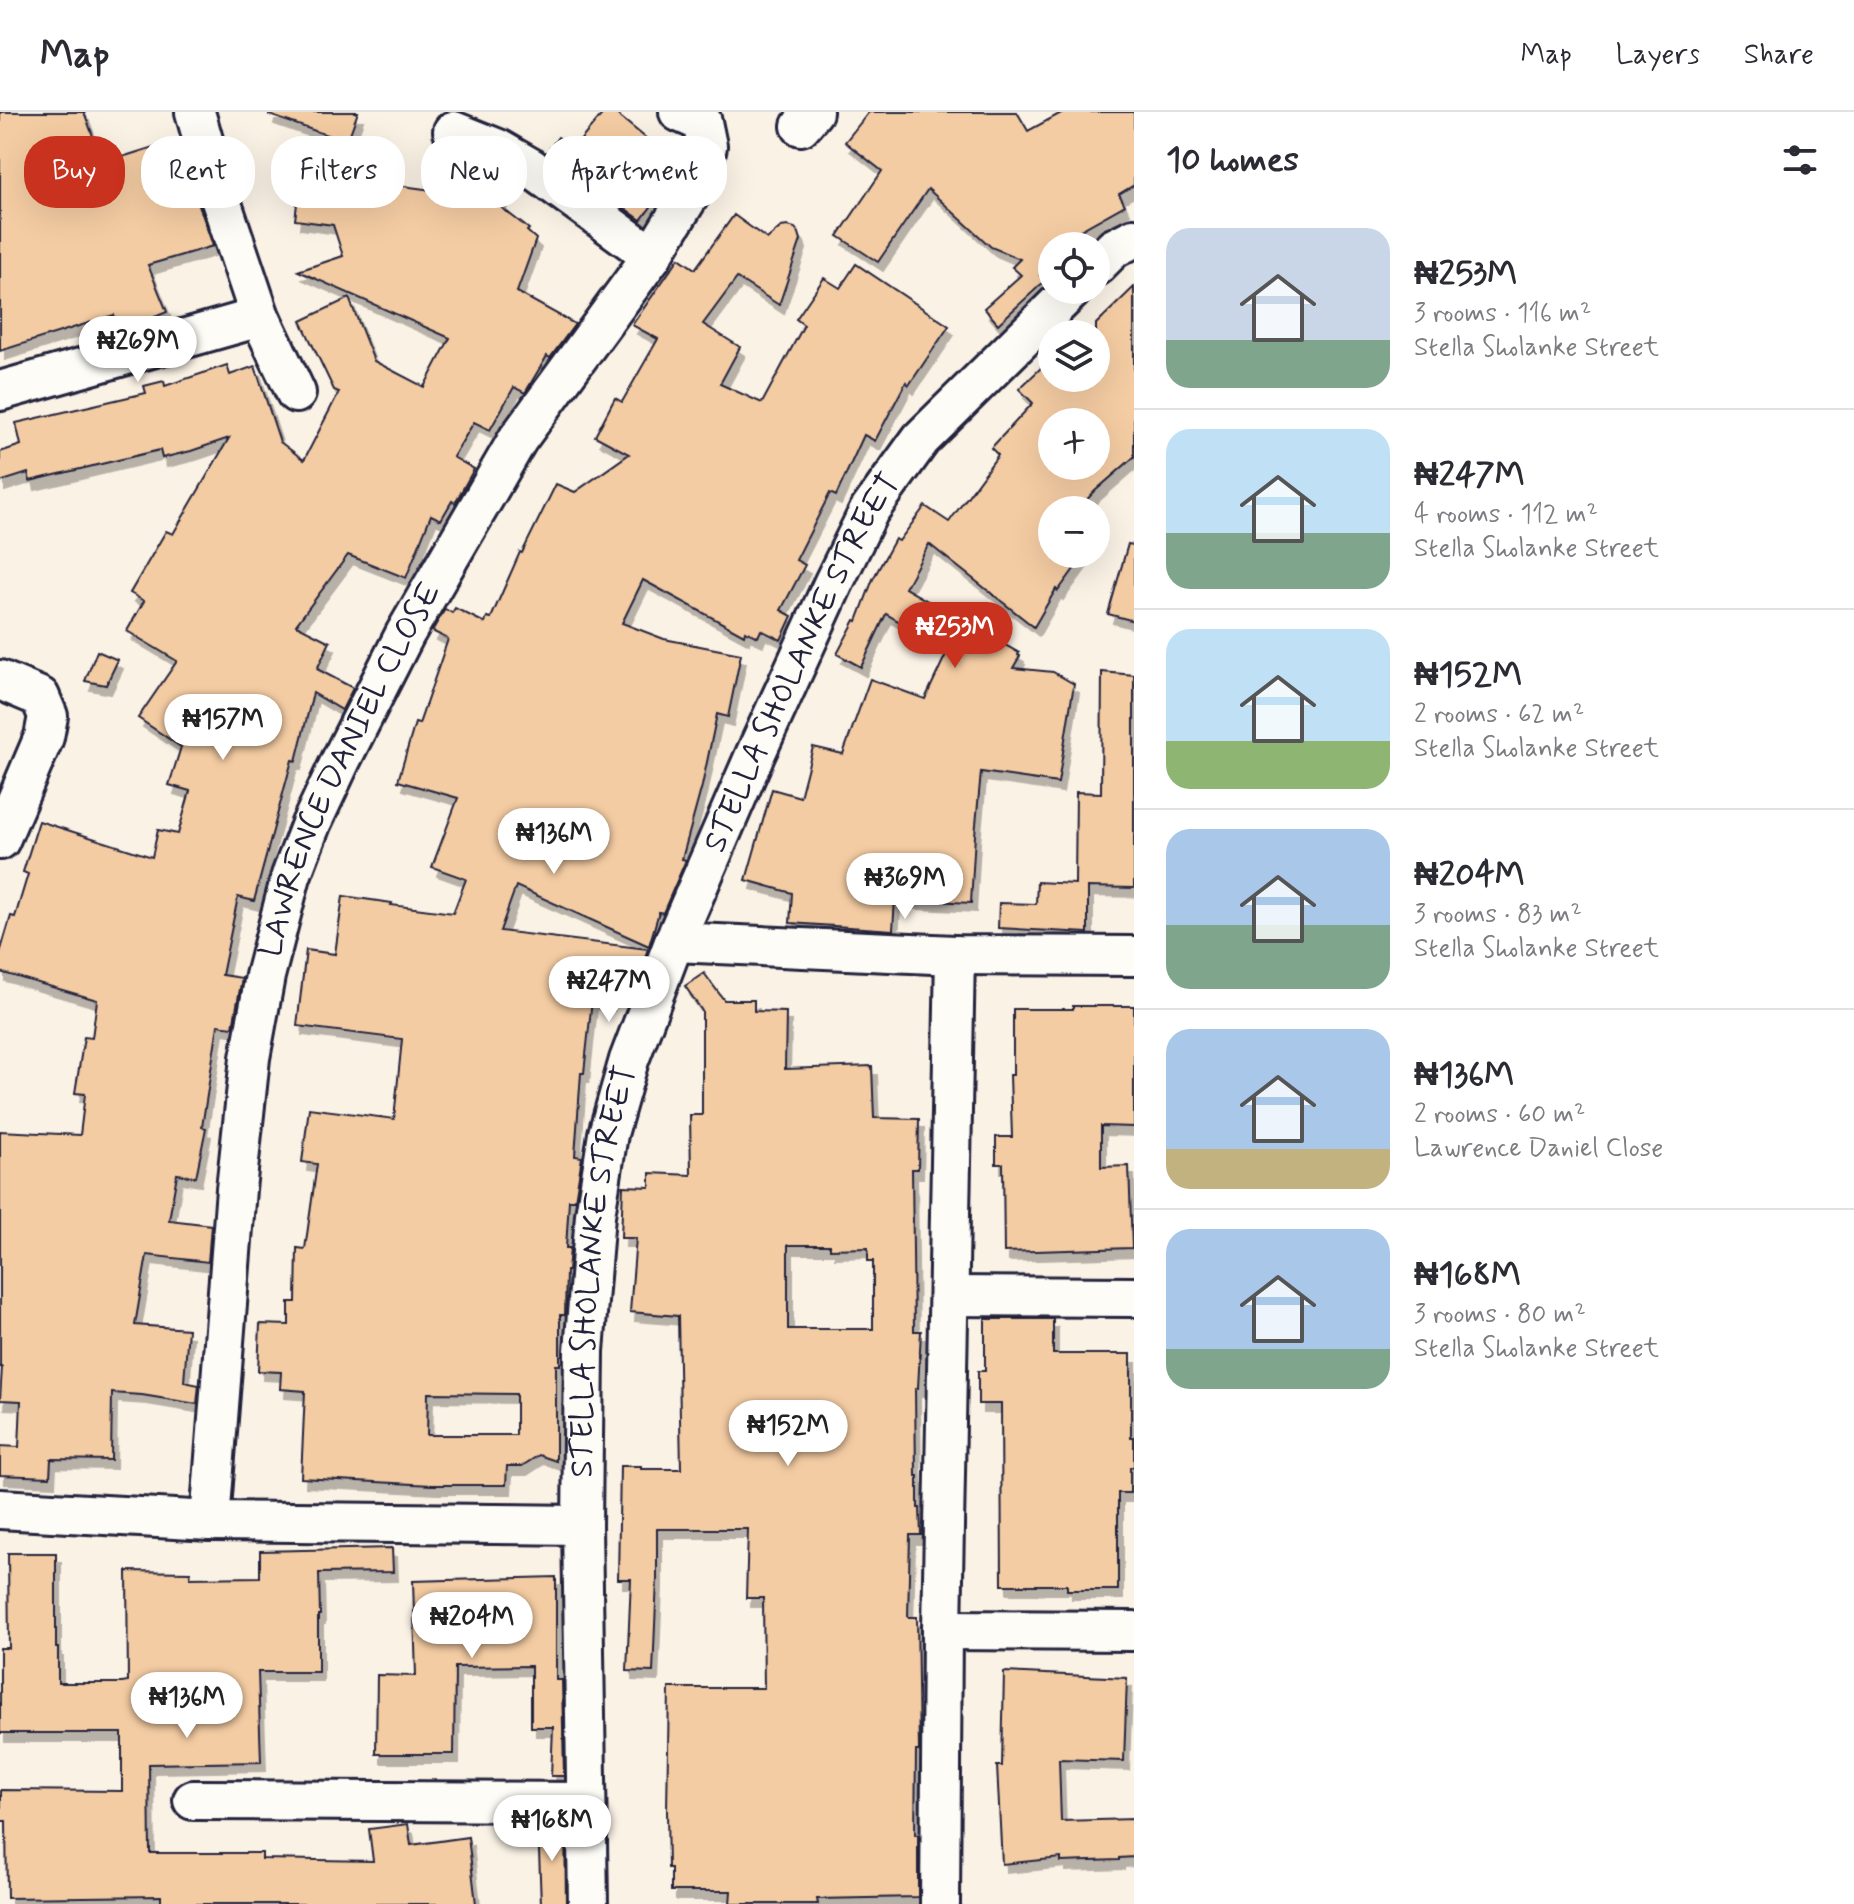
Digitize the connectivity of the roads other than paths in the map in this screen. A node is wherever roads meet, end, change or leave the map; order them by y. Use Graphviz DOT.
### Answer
graph roads {
  1 [pos="195,112"];
  2 [pos="679,112"];
  3 [pos="453,131"];
  4 [pos="1134,238"];
  5 [pos="1110,252"];
  6 [pos="652,256"];
  7 [pos="1058,304"];
  8 [pos="260,317"];
  9 [pos="0,391"];
  10 [pos="296,393"];
  11 [pos="0,680"];
  12 [pos="0,840"];
  13 [pos="674,942"];
  14 [pos="955,955"];
  15 [pos="1134,956"];
  16 [pos="949,1296"];
  17 [pos="1134,1297"];
  18 [pos="0,1509"];
  19 [pos="210,1521"];
  20 [pos="582,1525"];
  21 [pos="942,1630"];
  22 [pos="1134,1631"];
  23 [pos="193,1800"];
  24 [pos="586,1802"];
  25 [pos="588,1904"];
  26 [pos="940,1904"];
  1 -- 8 [label="street"];
  2 -- 6 [label="street, LAWRENCE DANIEL CLOSE"];
  3 -- 6 [label="street"];
  4 -- 5 [label="street"];
  6 -- 19 [label="street, LAWRENCE DANIEL CLOSE"];
  7 -- 13 [label="street, STELLA SHOLANKE STREET"];
  8 -- 9 [label="street"];
  8 -- 10 [label="street"];
  11 -- 12 [label="street"];
  13 -- 14 [label="street"];
  13 -- 20 [label="street, STELLA SHOLANKE STREET"];
  14 -- 15 [label="street"];
  14 -- 16 [label="street"];
  16 -- 17 [label="street"];
  16 -- 21 [label="street"];
  18 -- 19 [label="street"];
  19 -- 20 [label="street"];
  20 -- 24 [label="street, STELLA SHOLANKE STREET"];
  21 -- 22 [label="street"];
  21 -- 26 [label="street"];
  23 -- 24 [label="street"];
  24 -- 25 [label="street, STELLA SHOLANKE STREET"];
}
